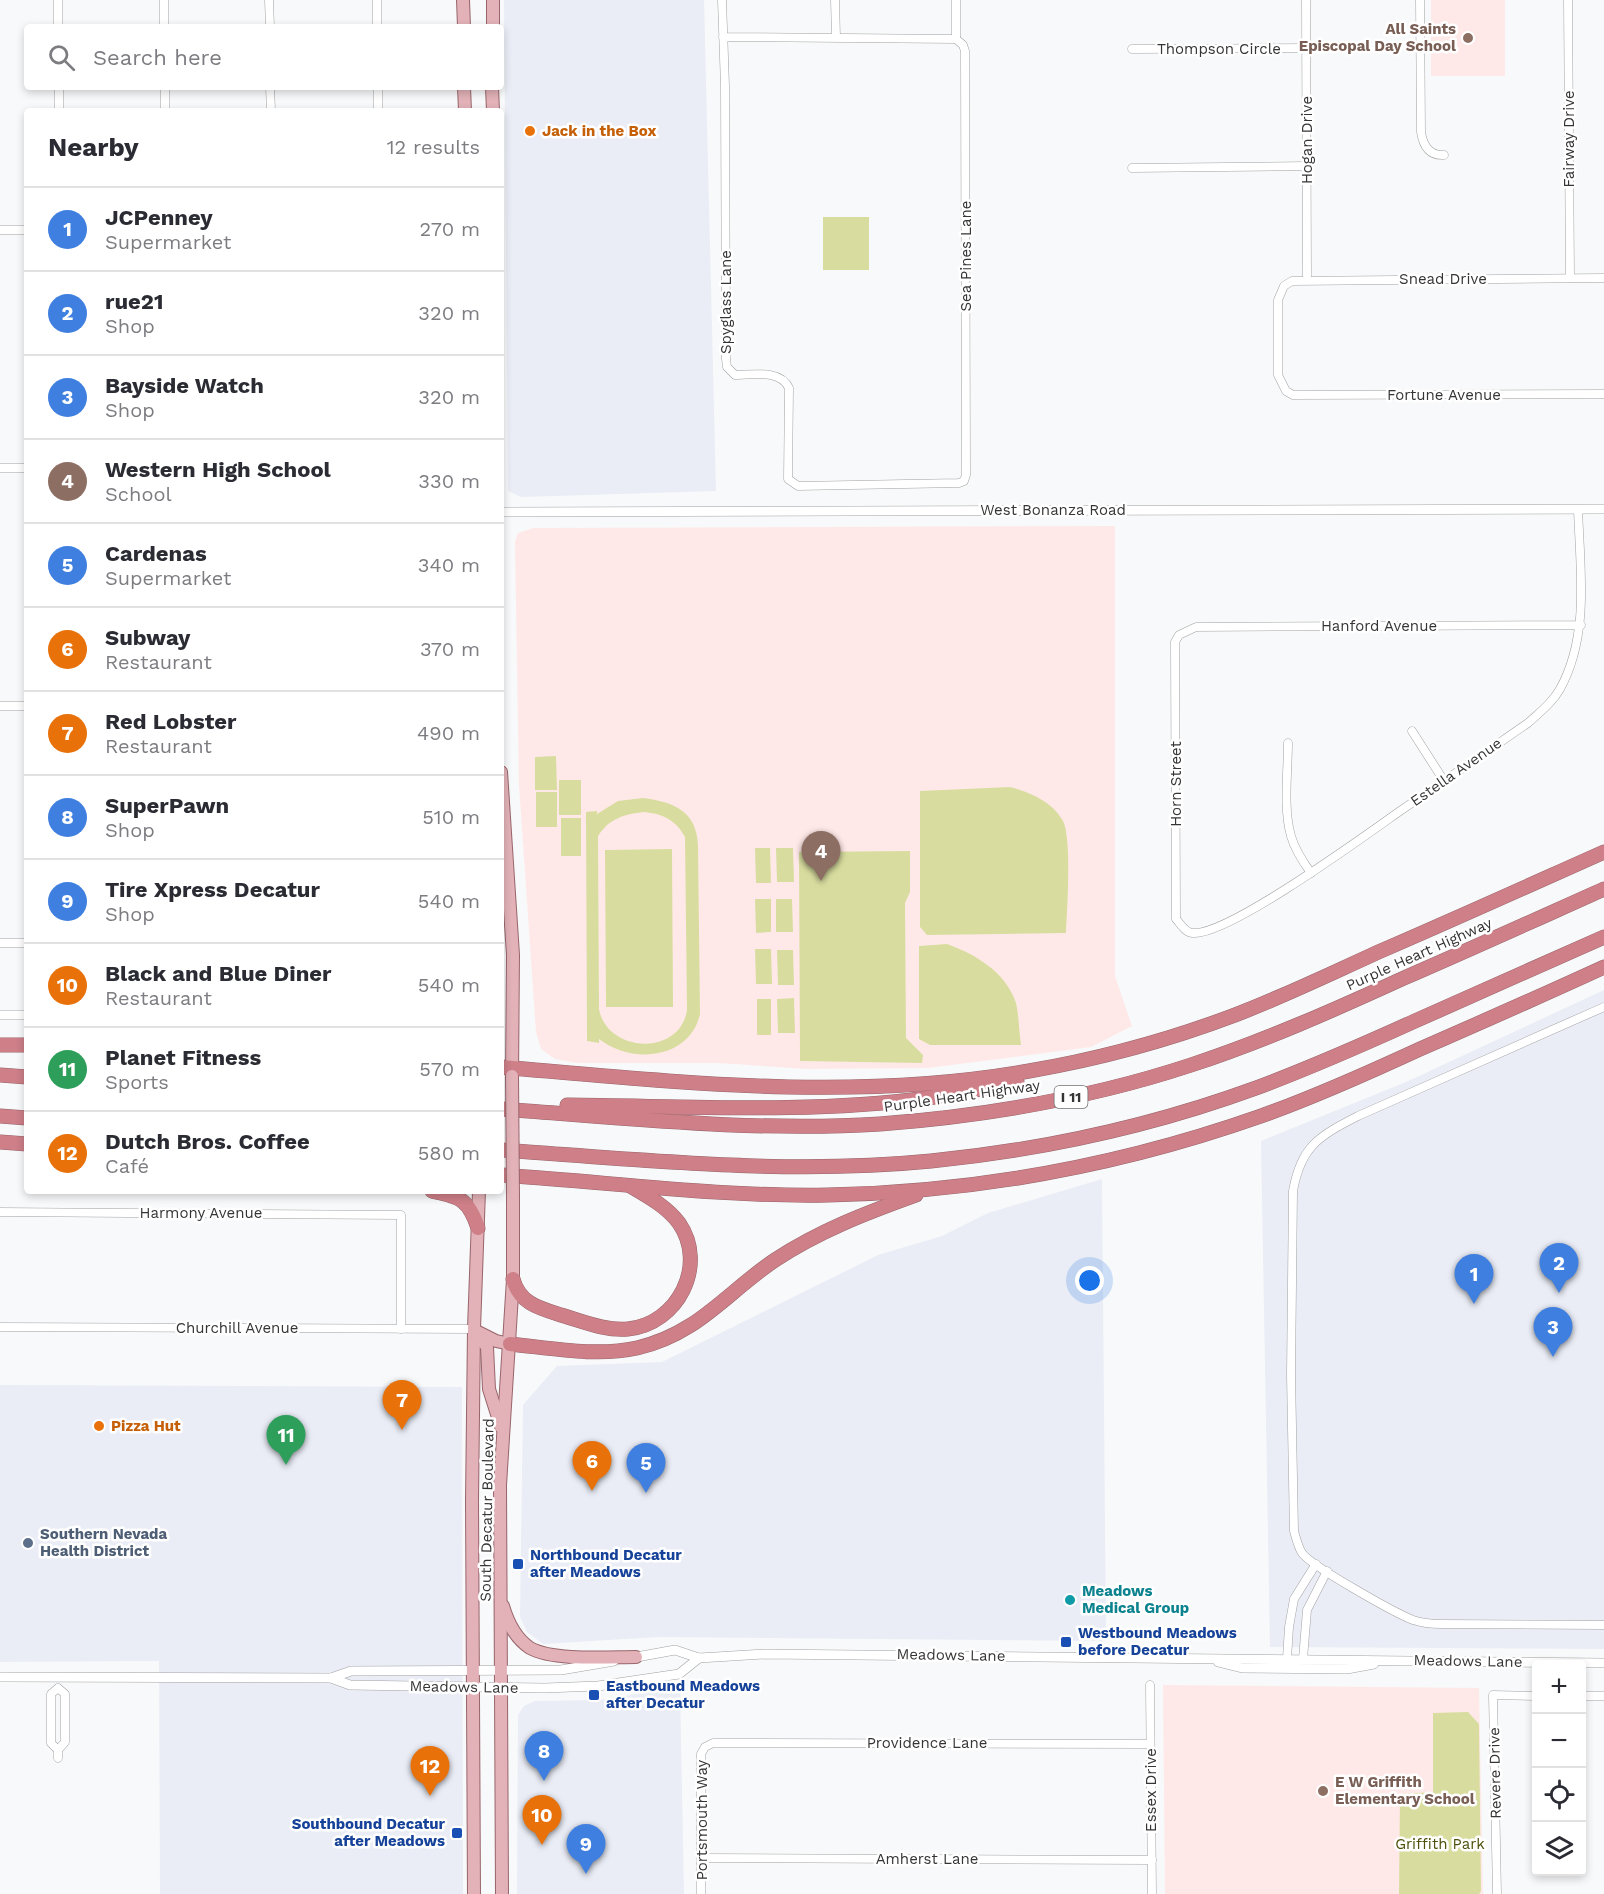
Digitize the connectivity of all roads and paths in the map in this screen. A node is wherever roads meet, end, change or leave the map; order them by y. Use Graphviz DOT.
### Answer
graph roads {
  1 [pos="58,0"];
  2 [pos="164,0"];
  3 [pos="270,0"];
  4 [pos="377,0"];
  5 [pos="463,0"];
  6 [pos="493,0"];
  7 [pos="722,0"];
  8 [pos="835,0"];
  9 [pos="956,0"];
  10 [pos="1306,0"];
  11 [pos="1420,0"];
  12 [pos="1568,0"];
  13 [pos="58,24"];
  14 [pos="164,24"];
  15 [pos="270,24"];
  16 [pos="377,24"];
  17 [pos="464,24"];
  18 [pos="493,24"];
  19 [pos="723,37"];
  20 [pos="836,37"];
  21 [pos="956,39"];
  22 [pos="1307,48"];
  23 [pos="1131,49"];
  24 [pos="59,90"];
  25 [pos="165,90"];
  26 [pos="270,90"];
  27 [pos="378,90"];
  28 [pos="464,90"];
  29 [pos="492,90"];
  30 [pos="59,108"];
  31 [pos="165,108"];
  32 [pos="271,108"];
  33 [pos="378,108"];
  34 [pos="465,108"];
  35 [pos="493,108"];
  36 [pos="1444,155"];
  37 [pos="1307,166"];
  38 [pos="1132,168"];
  39 [pos="0,230"];
  40 [pos="24,230"];
  41 [pos="1570,278"];
  42 [pos="1604,278"];
  43 [pos="1307,279"];
  44 [pos="1286,391"];
  45 [pos="1604,394"];
  46 [pos="0,468"];
  47 [pos="24,468"];
  48 [pos="966,477"];
  49 [pos="1578,509"];
  50 [pos="1604,509"];
  51 [pos="504,512"];
  52 [pos="1581,625"];
  53 [pos="1179,635"];
  54 [pos="0,706"];
  55 [pos="24,706"];
  56 [pos="1412,731"];
  57 [pos="1288,743"];
  58 [pos="1444,781"];
  59 [pos="504,820"];
  60 [pos="1604,852"];
  61 [pos="1311,873"];
  62 [pos="1604,889"];
  63 [pos="1186,931"];
  64 [pos="1604,937"];
  65 [pos="0,943"];
  66 [pos="24,943"];
  67 [pos="1604,968"];
  68 [pos="1604,1007"];
  69 [pos="0,1015"];
  70 [pos="24,1015"];
  71 [pos="0,1045"];
  72 [pos="24,1045"];
  73 [pos="1061,1065"];
  74 [pos="509,1070"];
  75 [pos="0,1075"];
  76 [pos="24,1077"];
  77 [pos="504,1104"];
  78 [pos="504,1109"];
  79 [pos="0,1116"];
  80 [pos="24,1118"];
  81 [pos="0,1142"];
  82 [pos="24,1144"];
  83 [pos="504,1150"];
  84 [pos="504,1175"];
  85 [pos="630,1185"];
  86 [pos="935,1188"];
  87 [pos="442,1194"];
  88 [pos="479,1194"];
  89 [pos="0,1212"];
  90 [pos="478,1228"];
  91 [pos="513,1279"];
  92 [pos="0,1327"];
  93 [pos="401,1329"];
  94 [pos="474,1329"];
  95 [pos="510,1344"];
  96 [pos="503,1432"];
  97 [pos="1316,1564"];
  98 [pos="1326,1571"];
  99 [pos="499,1590"];
  100 [pos="1604,1625"];
  101 [pos="636,1657"];
  102 [pos="699,1658"];
  103 [pos="1204,1658"];
  104 [pos="1287,1659"];
  105 [pos="1303,1659"];
  106 [pos="1403,1660"];
  107 [pos="1604,1663"];
  108 [pos="500,1670"];
  109 [pos="472,1672"];
  110 [pos="0,1677"];
  111 [pos="58,1677"];
  112 [pos="331,1678"];
  113 [pos="1150,1685"];
  114 [pos="472,1686"];
  115 [pos="58,1688"];
  116 [pos="500,1688"];
  117 [pos="1532,1696"];
  118 [pos="1586,1696"];
  119 [pos="1604,1696"];
  120 [pos="1150,1744"];
  121 [pos="705,1747"];
  122 [pos="702,1858"];
  123 [pos="1152,1860"];
  124 [pos="476,1894"];
  125 [pos="502,1894"];
  126 [pos="701,1894"];
  127 [pos="1152,1894"];
  128 [pos="1497,1894"];
  1 -- 13 [label="street"];
  2 -- 14 [label="street"];
  3 -- 15 [label="street"];
  4 -- 16 [label="street"];
  5 -- 17 [label="main road"];
  6 -- 18 [label="main road"];
  7 -- 19 [label="street, Spyglass Lane"];
  8 -- 20 [label="street"];
  9 -- 21 [label="street, Sea Pines Lane"];
  10 -- 22 [label="street, Hogan Drive"];
  11 -- 36 [label="street"];
  12 -- 41 [label="street, Fairway Drive"];
  19 -- 20 [label="street"];
  19 -- 48 [label="street, Spyglass Lane"];
  20 -- 21 [label="street"];
  21 -- 48 [label="street, Sea Pines Lane"];
  22 -- 23 [label="street, Thompson Circle"];
  22 -- 37 [label="street, Hogan Drive"];
  24 -- 30 [label="street"];
  25 -- 31 [label="street"];
  26 -- 32 [label="street"];
  27 -- 33 [label="street"];
  28 -- 34 [label="main road"];
  29 -- 35 [label="main road"];
  37 -- 38 [label="street"];
  37 -- 43 [label="street, Hogan Drive"];
  39 -- 40 [label="street"];
  41 -- 42 [label="street, Snead Drive"];
  41 -- 43 [label="street, Snead Drive"];
  43 -- 44 [label="street, Snead Drive"];
  44 -- 45 [label="street, Fortune Avenue"];
  46 -- 47 [label="street"];
  49 -- 50 [label="street, West Bonanza Road"];
  49 -- 51 [label="street, West Bonanza Road"];
  49 -- 52 [label="street, Estella Avenue"];
  52 -- 53 [label="street, Hanford Avenue"];
  52 -- 58 [label="street, Estella Avenue"];
  53 -- 63 [label="street, Horn Street"];
  54 -- 55 [label="street"];
  56 -- 58 [label="street"];
  57 -- 61 [label="street"];
  58 -- 61 [label="street, Estella Avenue"];
  59 -- 74 [label="main road, South Decatur Boulevard"];
  60 -- 73 [label="highway"];
  61 -- 63 [label="street, Estella Avenue"];
  62 -- 78 [label="highway, Purple Heart Highway / I 11"];
  64 -- 83 [label="highway"];
  65 -- 66 [label="street"];
  67 -- 86 [label="highway"];
  68 -- 97 [label="street"];
  69 -- 70 [label="street"];
  71 -- 72 [label="highway"];
  73 -- 74 [label="highway"];
  73 -- 77 [label="highway"];
  74 -- 91 [label="main road, South Decatur Boulevard, bridge"];
  75 -- 76 [label="highway"];
  79 -- 80 [label="highway"];
  81 -- 82 [label="highway"];
  84 -- 85 [label="highway"];
  85 -- 86 [label="highway"];
  85 -- 91 [label="highway"];
  86 -- 95 [label="highway"];
  87 -- 90 [label="highway"];
  88 -- 90 [label="main road, South Decatur Boulevard"];
  89 -- 93 [label="street, Harmony Avenue"];
  90 -- 94 [label="main road, South Decatur Boulevard"];
  91 -- 95 [label="main road, South Decatur Boulevard"];
  92 -- 93 [label="street, Churchill Avenue"];
  93 -- 94 [label="street, Churchill Avenue"];
  94 -- 95 [label="main road"];
  94 -- 96 [label="main road"];
  94 -- 109 [label="main road, South Decatur Boulevard"];
  95 -- 96 [label="main road, South Decatur Boulevard"];
  96 -- 99 [label="main road, South Decatur Boulevard"];
  97 -- 98 [label="street"];
  97 -- 104 [label="street"];
  98 -- 100 [label="street"];
  98 -- 105 [label="street"];
  99 -- 101 [label="main road"];
  99 -- 108 [label="main road, South Decatur Boulevard"];
  101 -- 102 [label="street, Meadows Lane"];
  101 -- 108 [label="street, Meadows Lane"];
  102 -- 103 [label="street, Meadows Lane"];
  102 -- 116 [label="street, Meadows Lane"];
  103 -- 104 [label="street, Meadows Lane"];
  103 -- 106 [label="street, Meadows Lane"];
  104 -- 105 [label="street, Meadows Lane"];
  105 -- 106 [label="street, Meadows Lane"];
  106 -- 107 [label="street, Meadows Lane"];
  108 -- 109 [label="street, Meadows Lane"];
  108 -- 116 [label="main road, South Decatur Boulevard"];
  109 -- 112 [label="street, Meadows Lane"];
  109 -- 114 [label="main road, South Decatur Boulevard"];
  110 -- 111 [label="street, Meadows Lane"];
  111 -- 112 [label="street, Meadows Lane"];
  111 -- 115 [label="street"];
  112 -- 114 [label="street, Meadows Lane"];
  113 -- 120 [label="street, Essex Drive"];
  114 -- 116 [label="street, Meadows Lane"];
  114 -- 124 [label="main road, South Decatur Boulevard"];
  115 -- 115 [label="street"];
  116 -- 125 [label="main road, South Decatur Boulevard"];
  117 -- 128 [label="street, Revere Drive"];
  118 -- 119 [label="street"];
  120 -- 121 [label="street, Providence Lane"];
  120 -- 123 [label="street, Essex Drive"];
  121 -- 122 [label="street, Portsmouth Way"];
  122 -- 123 [label="street, Amherst Lane"];
  122 -- 126 [label="street, Portsmouth Way"];
  123 -- 127 [label="street, Essex Drive"];
}
